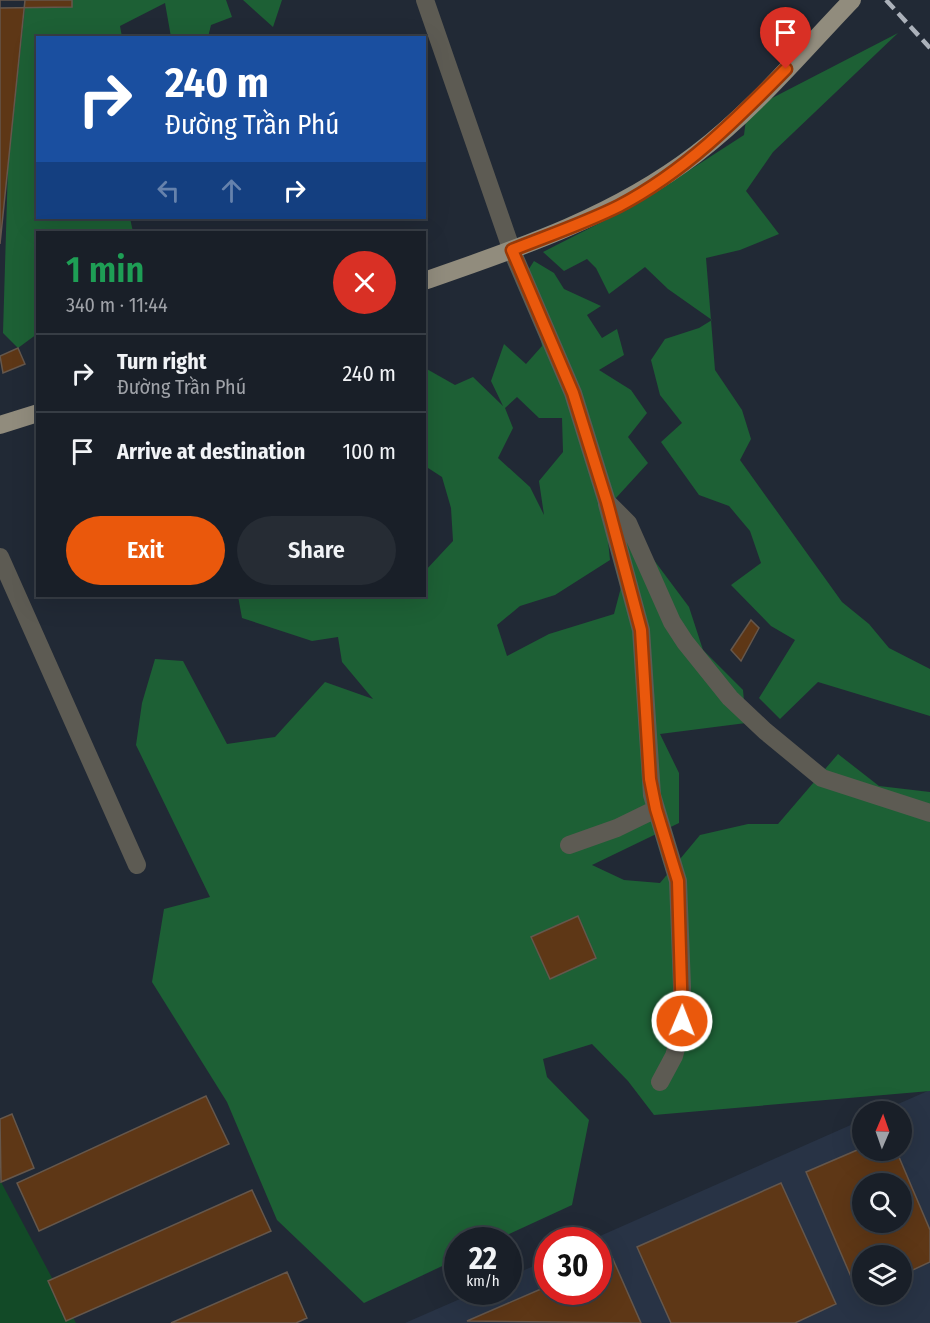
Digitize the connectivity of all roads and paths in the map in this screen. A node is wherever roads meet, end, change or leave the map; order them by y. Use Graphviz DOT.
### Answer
graph roads {
  1 [pos="425,0"];
  2 [pos="852,0"];
  3 [pos="512,250"];
  4 [pos="426,279"];
  5 [pos="36,414"];
  6 [pos="0,425"];
  7 [pos="607,502"];
  8 [pos="0,557"];
  9 [pos="656,809"];
  10 [pos="930,813"];
  11 [pos="569,844"];
  12 [pos="137,865"];
  13 [pos="660,1082"];
  1 -- 3 [label="street"];
  2 -- 3 [label="main road"];
  3 -- 4 [label="main road"];
  3 -- 7 [label="street"];
  5 -- 6 [label="main road"];
  7 -- 9 [label="street"];
  7 -- 10 [label="street"];
  8 -- 12 [label="street"];
  9 -- 11 [label="street"];
  9 -- 13 [label="street"];
}
